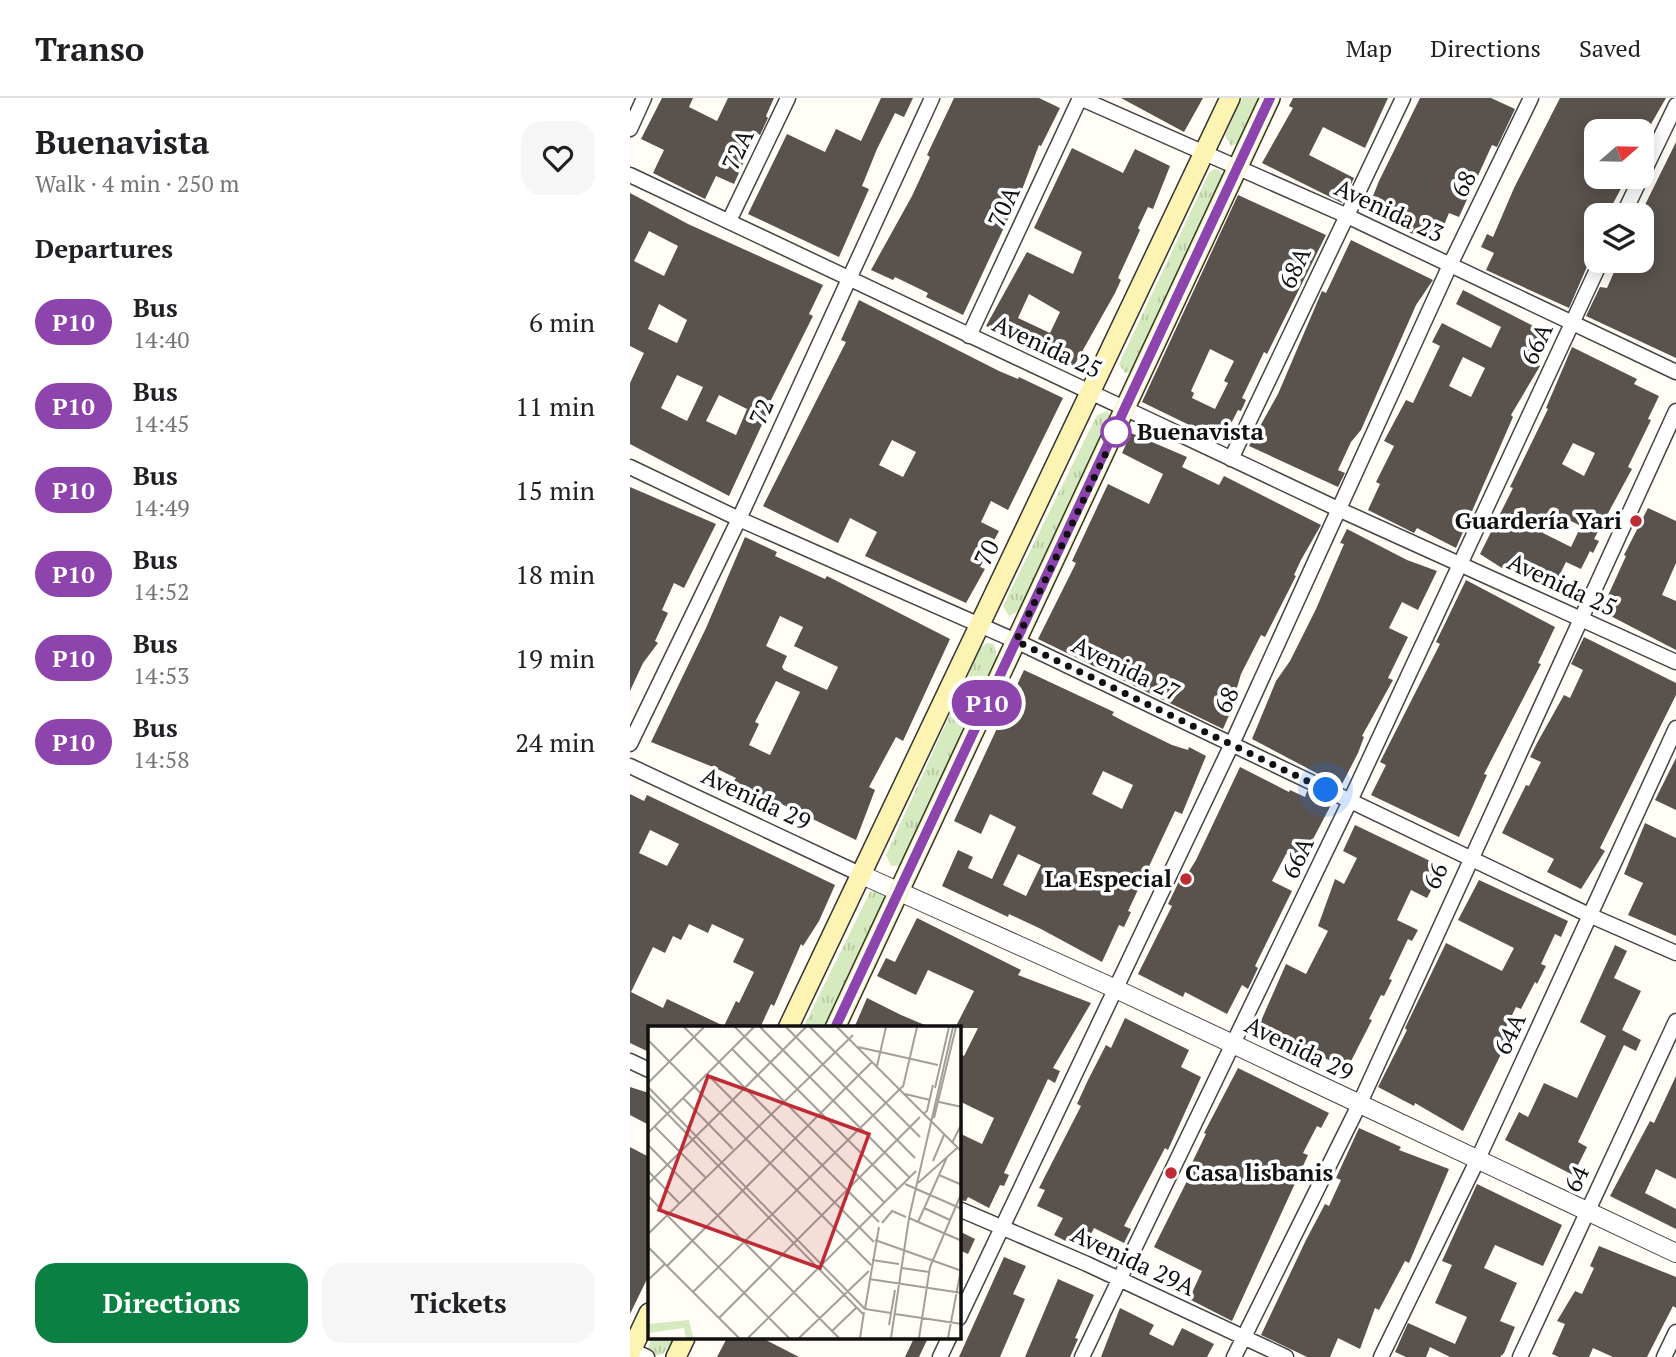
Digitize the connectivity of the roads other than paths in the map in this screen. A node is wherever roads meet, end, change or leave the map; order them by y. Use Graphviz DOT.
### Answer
graph roads {
  1 [pos="644,98"];
  2 [pos="788,98"];
  3 [pos="932,98"];
  4 [pos="1080,98"];
  5 [pos="1230,98"];
  6 [pos="1270,98"];
  7 [pos="1403,98"];
  8 [pos="1531,98"];
  9 [pos="1676,105"];
  10 [pos="630,129"];
  11 [pos="1203,155"];
  12 [pos="1238,169"];
  13 [pos="630,175"];
  14 [pos="1629,203"];
  15 [pos="1345,215"];
  16 [pos="729,221"];
  17 [pos="1450,265"];
  18 [pos="1595,273"];
  19 [pos="848,278"];
  20 [pos="1571,324"];
  21 [pos="969,336"];
  22 [pos="1676,372"];
  23 [pos="1091,392"];
  24 [pos="1126,410"];
  25 [pos="1676,411"];
  26 [pos="1231,459"];
  27 [pos="630,467"];
  28 [pos="1338,509"];
  29 [pos="739,519"];
  30 [pos="1459,563"];
  31 [pos="1581,620"];
  32 [pos="980,625"];
  33 [pos="1016,641"];
  34 [pos="1676,662"];
  35 [pos="1676,728"];
  36 [pos="630,744"];
  37 [pos="1231,746"];
  38 [pos="630,766"];
  39 [pos="1350,802"];
  40 [pos="1470,856"];
  41 [pos="862,875"];
  42 [pos="899,894"];
  43 [pos="1589,915"];
  44 [pos="1676,953"];
  45 [pos="1116,989"];
  46 [pos="1676,1021"];
  47 [pos="789,1026"];
  48 [pos="836,1026"];
  49 [pos="1234,1045"];
  50 [pos="630,1060"];
  51 [pos="648,1069"];
  52 [pos="1359,1105"];
  53 [pos="1477,1161"];
  54 [pos="961,1210"];
  55 [pos="1587,1213"];
  56 [pos="1002,1228"];
  57 [pos="1676,1253"];
  58 [pos="1117,1279"];
  59 [pos="961,1314"];
  60 [pos="648,1317"];
  61 [pos="1676,1332"];
  62 [pos="1244,1337"];
  63 [pos="684,1340"];
  64 [pos="948,1340"];
  65 [pos="635,1352"];
  66 [pos="676,1357"];
  67 [pos="940,1357"];
  68 [pos="1082,1357"];
  69 [pos="1234,1357"];
  70 [pos="1286,1357"];
  71 [pos="1381,1357"];
  72 [pos="1520,1357"];
  73 [pos="1664,1357"];
  1 -- 10 [label="street"];
  2 -- 16 [label="street, 72A"];
  3 -- 19 [label="street, 72"];
  4 -- 11 [label="street, Avenida 23"];
  4 -- 21 [label="street, 70A"];
  5 -- 11 [label="main road, 70"];
  6 -- 12 [label="main road"];
  7 -- 15 [label="street, 68A"];
  8 -- 17 [label="street, 68"];
  9 -- 14 [label="street"];
  11 -- 12 [label="street, Avenida 23"];
  11 -- 23 [label="main road, 70"];
  12 -- 15 [label="street, Avenida 23"];
  12 -- 24 [label="main road"];
  13 -- 16 [label="street, Avenida 25"];
  15 -- 17 [label="street, Avenida 23"];
  15 -- 26 [label="street, 68A"];
  16 -- 19 [label="street, Avenida 25"];
  17 -- 20 [label="street, Avenida 23"];
  17 -- 28 [label="street, 68"];
  18 -- 20 [label="street, 66A"];
  19 -- 21 [label="street, Avenida 25"];
  19 -- 29 [label="street, 72"];
  20 -- 22 [label="street, Avenida 23"];
  20 -- 30 [label="street, 66A"];
  21 -- 23 [label="street, Avenida 25"];
  23 -- 24 [label="street, Avenida 25"];
  23 -- 32 [label="main road, 70"];
  24 -- 26 [label="street, Avenida 25"];
  24 -- 33 [label="main road"];
  25 -- 31 [label="street, 66"];
  26 -- 28 [label="street, Avenida 25"];
  27 -- 29 [label="street, Avenida 27"];
  28 -- 30 [label="street, Avenida 25"];
  28 -- 37 [label="street, 68"];
  29 -- 32 [label="street, Avenida 27"];
  29 -- 36 [label="street, 72"];
  30 -- 31 [label="street, Avenida 25"];
  30 -- 39 [label="street, 66A"];
  31 -- 34 [label="street, Avenida 25"];
  31 -- 40 [label="street, 66"];
  32 -- 33 [label="street, Avenida 27"];
  32 -- 41 [label="main road, 70"];
  33 -- 37 [label="street, Avenida 27"];
  33 -- 42 [label="main road"];
  35 -- 43 [label="street, 64A"];
  37 -- 39 [label="street, Avenida 27"];
  37 -- 45 [label="street, 68"];
  38 -- 41 [label="street, Avenida 29"];
  39 -- 40 [label="street, Avenida 27"];
  39 -- 49 [label="street, 66A"];
  40 -- 43 [label="street, Avenida 27"];
  40 -- 52 [label="street, 66"];
  41 -- 42 [label="street, Avenida 29"];
  41 -- 47 [label="main road, 70"];
  42 -- 45 [label="street, Avenida 29"];
  42 -- 48 [label="main road"];
  43 -- 44 [label="street, Avenida 27"];
  43 -- 53 [label="street, 64A"];
  45 -- 49 [label="street, Avenida 29"];
  45 -- 56 [label="street, 68"];
  46 -- 55 [label="street, 64"];
  49 -- 52 [label="street, Avenida 29"];
  49 -- 58 [label="street, 66A"];
  50 -- 51 [label="street"];
  52 -- 53 [label="street, Avenida 29"];
  52 -- 62 [label="street, 66"];
  53 -- 55 [label="street, Avenida 29"];
  53 -- 71 [label="street, 64A"];
  54 -- 56 [label="street, Avenida 29A"];
  55 -- 57 [label="street, Avenida 29"];
  55 -- 72 [label="street, 64"];
  56 -- 58 [label="street, Avenida 29A"];
  56 -- 59 [label="street, 68"];
  58 -- 62 [label="street, Avenida 29A"];
  58 -- 68 [label="street, 66A"];
  60 -- 65 [label="main road"];
  61 -- 73 [label="street"];
  62 -- 69 [label="street, 66"];
  62 -- 70 [label="street, Avenida 29A"];
  63 -- 66 [label="main road"];
  64 -- 67 [label="street"];
}
